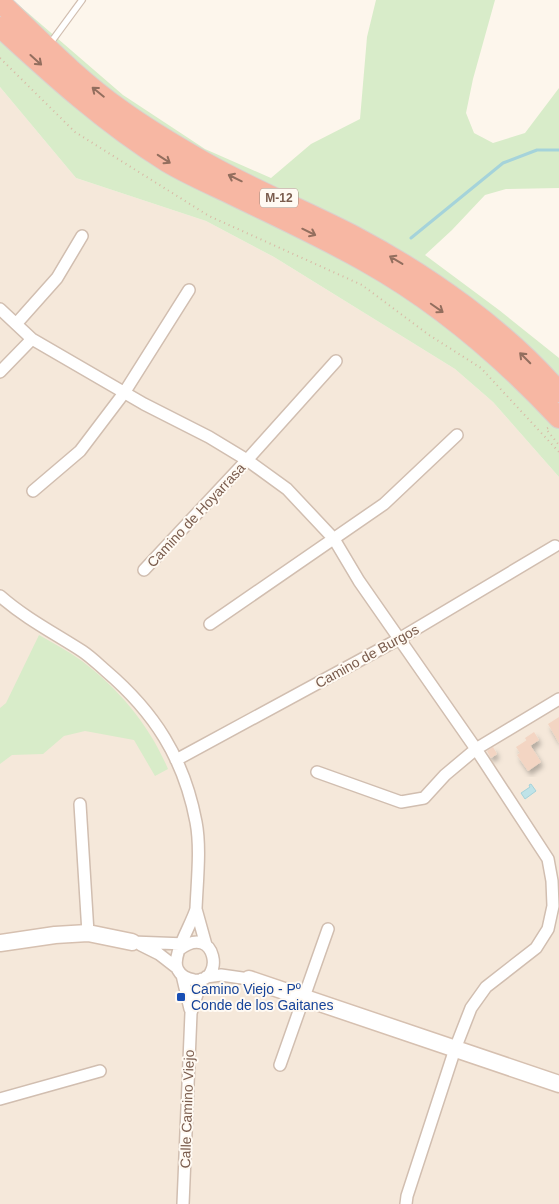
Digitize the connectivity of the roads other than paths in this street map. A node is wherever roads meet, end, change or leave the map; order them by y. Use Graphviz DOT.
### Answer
graph roads {
  1 [pos="82,0"];
  2 [pos="0,2"];
  3 [pos="0,27"];
  4 [pos="48,47"];
  5 [pos="82,236"];
  6 [pos="189,290"];
  7 [pos="0,309"];
  8 [pos="16,324"];
  9 [pos="32,340"];
  10 [pos="336,361"];
  11 [pos="0,372"];
  12 [pos="559,392"];
  13 [pos="124,393"];
  14 [pos="559,418"];
  15 [pos="457,435"];
  16 [pos="248,460"];
  17 [pos="33,491"];
  18 [pos="334,540"];
  19 [pos="554,546"];
  20 [pos="144,570"];
  21 [pos="0,596"];
  22 [pos="210,624"];
  23 [pos="399,639"];
  24 [pos="559,699"];
  25 [pos="476,749"];
  26 [pos="176,760"];
  27 [pos="317,772"];
  28 [pos="80,804"];
  29 [pos="553,858"];
  30 [pos="196,909"];
  31 [pos="328,930"];
  32 [pos="88,933"];
  33 [pos="132,942"];
  34 [pos="0,943"];
  35 [pos="206,945"];
  36 [pos="183,946"];
  37 [pos="214,960"];
  38 [pos="180,971"];
  39 [pos="204,978"];
  40 [pos="248,979"];
  41 [pos="304,998"];
  42 [pos="191,1013"];
  43 [pos="455,1049"];
  44 [pos="280,1065"];
  45 [pos="100,1071"];
  46 [pos="559,1084"];
  47 [pos="0,1099"];
  48 [pos="183,1204"];
  49 [pos="406,1204"];
  1 -- 4 [label="lane"];
  2 -- 4 [label="highway, M-12"];
  3 -- 14 [label="highway, M-12, one-way"];
  12 -- 4 [label="highway, M-12, one-way"];
  5 -- 8 [label="street"];
  6 -- 13 [label="street"];
  7 -- 8 [label="street, Camino de Hoyarrasa"];
  8 -- 9 [label="street, Camino de Hoyarrasa"];
  9 -- 11 [label="street"];
  9 -- 13 [label="street, Camino de Hoyarrasa"];
  10 -- 16 [label="street, Camino de Hoyarrasa"];
  13 -- 16 [label="street, Camino de Hoyarrasa"];
  13 -- 17 [label="street"];
  15 -- 18 [label="street"];
  16 -- 18 [label="street, Camino de Hoyarrasa"];
  16 -- 20 [label="street, Camino de Hoyarrasa"];
  18 -- 22 [label="street"];
  18 -- 23 [label="street, Camino de Hoyarrasa"];
  19 -- 23 [label="street, Camino de Burgos"];
  21 -- 26 [label="street"];
  23 -- 25 [label="street, Camino de Hoyarrasa"];
  23 -- 26 [label="street, Camino de Burgos"];
  24 -- 25 [label="street"];
  25 -- 27 [label="street"];
  25 -- 29 [label="street, Camino de Hoyarrasa"];
  26 -- 30 [label="street"];
  28 -- 32 [label="street"];
  29 -- 43 [label="street, Camino de Hoyarrasa"];
  30 -- 35 [label="street"];
  30 -- 36 [label="street"];
  31 -- 41 [label="street"];
  32 -- 33 [label="street"];
  32 -- 34 [label="street"];
  33 -- 36 [label="street"];
  33 -- 38 [label="street"];
  35 -- 36 [label="street"];
  35 -- 37 [label="street"];
  36 -- 38 [label="street"];
  37 -- 39 [label="street"];
  37 -- 40 [label="street"];
  38 -- 39 [label="street"];
  38 -- 42 [label="street, Calle Camino Viejo"];
  39 -- 40 [label="street"];
  39 -- 42 [label="street, Calle Camino Viejo"];
  40 -- 41 [label="street"];
  41 -- 43 [label="street"];
  41 -- 44 [label="street"];
  42 -- 48 [label="street, Calle Camino Viejo"];
  43 -- 46 [label="street"];
  43 -- 49 [label="street, Camino de Hoyarrasa"];
  45 -- 47 [label="street"];
}
